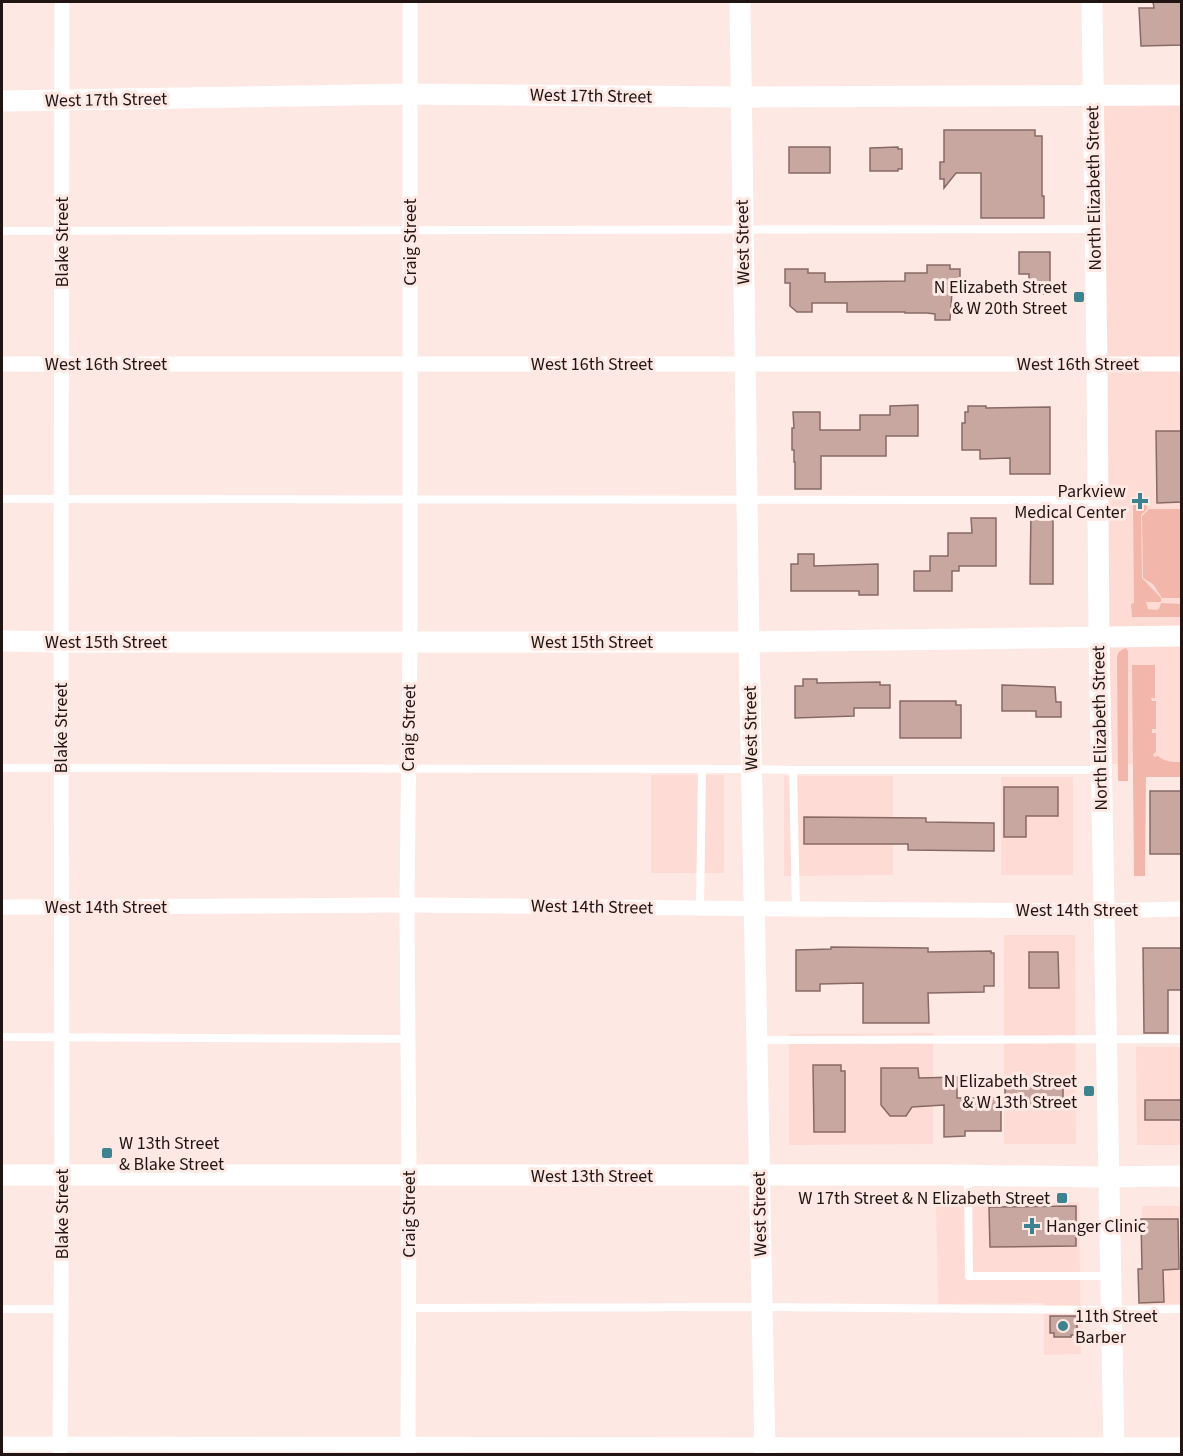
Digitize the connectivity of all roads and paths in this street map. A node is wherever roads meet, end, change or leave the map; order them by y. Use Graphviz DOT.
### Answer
graph roads {
  1 [pos="62,2"];
  2 [pos="410,2"];
  3 [pos="740,2"];
  4 [pos="1092,2"];
  5 [pos="409,94"];
  6 [pos="1092,94"];
  7 [pos="1182,95"];
  8 [pos="741,97"];
  9 [pos="2,101"];
  10 [pos="62,101"];
  11 [pos="1094,229"];
  12 [pos="410,230"];
  13 [pos="743,230"];
  14 [pos="2,231"];
  15 [pos="62,231"];
  16 [pos="2,364"];
  17 [pos="62,364"];
  18 [pos="410,364"];
  19 [pos="745,364"];
  20 [pos="1097,364"];
  21 [pos="1182,364"];
  22 [pos="62,498"];
  23 [pos="747,498"];
  24 [pos="2,499"];
  25 [pos="410,500"];
  26 [pos="1098,500"];
  27 [pos="1182,636"];
  28 [pos="1099,637"];
  29 [pos="2,641"];
  30 [pos="61,642"];
  31 [pos="410,642"];
  32 [pos="749,642"];
  33 [pos="2,768"];
  34 [pos="62,768"];
  35 [pos="408,769"];
  36 [pos="702,769"];
  37 [pos="752,769"];
  38 [pos="793,770"];
  39 [pos="1101,770"];
  40 [pos="407,905"];
  41 [pos="2,906"];
  42 [pos="62,908"];
  43 [pos="700,909"];
  44 [pos="754,909"];
  45 [pos="795,909"];
  46 [pos="1182,909"];
  47 [pos="1103,911"];
  48 [pos="2,1037"];
  49 [pos="62,1037"];
  50 [pos="408,1039"];
  51 [pos="1106,1039"];
  52 [pos="1182,1039"];
  53 [pos="756,1040"];
  54 [pos="2,1175"];
  55 [pos="62,1176"];
  56 [pos="409,1176"];
  57 [pos="759,1176"];
  58 [pos="969,1176"];
  59 [pos="1182,1176"];
  60 [pos="1109,1177"];
  61 [pos="1110,1276"];
  62 [pos="762,1307"];
  63 [pos="409,1308"];
  64 [pos="2,1309"];
  65 [pos="61,1309"];
  66 [pos="1182,1309"];
  67 [pos="1111,1310"];
  68 [pos="2,1444"];
  69 [pos="1182,1445"];
  70 [pos="60,1449"];
  71 [pos="408,1450"];
  72 [pos="765,1450"];
  73 [pos="1114,1450"];
  1 -- 10 [label="street, Blake Street"];
  2 -- 5 [label="street, Craig Street"];
  3 -- 8 [label="street, West Street"];
  4 -- 6 [label="street, North Elizabeth Street"];
  5 -- 8 [label="street, West 17th Street"];
  5 -- 10 [label="street, West 17th Street"];
  5 -- 12 [label="street, Craig Street"];
  6 -- 7 [label="street, West 17th Street"];
  6 -- 8 [label="street, West 17th Street"];
  6 -- 11 [label="street, North Elizabeth Street"];
  8 -- 13 [label="street, West Street"];
  9 -- 10 [label="street, West 17th Street"];
  10 -- 15 [label="street, Blake Street"];
  11 -- 13 [label="lane"];
  11 -- 20 [label="street, North Elizabeth Street"];
  12 -- 13 [label="lane"];
  12 -- 15 [label="lane"];
  12 -- 18 [label="street, Craig Street"];
  13 -- 19 [label="street, West Street"];
  14 -- 15 [label="lane"];
  15 -- 17 [label="street, Blake Street"];
  16 -- 17 [label="street, West 16th Street"];
  17 -- 18 [label="street, West 16th Street"];
  17 -- 22 [label="street, Blake Street"];
  18 -- 19 [label="street, West 16th Street"];
  18 -- 25 [label="street, Craig Street"];
  19 -- 20 [label="street, West 16th Street"];
  19 -- 23 [label="street, West Street"];
  20 -- 21 [label="street, West 16th Street"];
  20 -- 26 [label="street, North Elizabeth Street"];
  22 -- 24 [label="lane"];
  22 -- 25 [label="lane"];
  22 -- 30 [label="street, Blake Street"];
  23 -- 25 [label="lane"];
  23 -- 26 [label="lane"];
  23 -- 32 [label="street, West Street"];
  25 -- 31 [label="street, Craig Street"];
  26 -- 28 [label="street, North Elizabeth Street"];
  27 -- 28 [label="street, West 15th Street"];
  28 -- 32 [label="street, West 15th Street"];
  28 -- 39 [label="street, North Elizabeth Street"];
  29 -- 30 [label="street, West 15th Street"];
  30 -- 31 [label="street, West 15th Street"];
  30 -- 34 [label="street, Blake Street"];
  31 -- 32 [label="street, West 15th Street"];
  31 -- 35 [label="street, Craig Street"];
  32 -- 37 [label="street, West Street"];
  33 -- 34 [label="lane"];
  34 -- 35 [label="lane"];
  34 -- 42 [label="street, Blake Street"];
  35 -- 36 [label="lane"];
  35 -- 40 [label="street, Craig Street"];
  36 -- 37 [label="lane"];
  36 -- 43 [label="lane"];
  37 -- 38 [label="lane"];
  37 -- 44 [label="street, West Street"];
  38 -- 39 [label="lane"];
  38 -- 45 [label="lane"];
  39 -- 47 [label="street, North Elizabeth Street"];
  40 -- 42 [label="street, West 14th Street"];
  40 -- 43 [label="street, West 14th Street"];
  40 -- 50 [label="street, Craig Street"];
  41 -- 42 [label="street, West 14th Street"];
  42 -- 49 [label="street, Blake Street"];
  43 -- 44 [label="street, West 14th Street"];
  44 -- 45 [label="street, West 14th Street"];
  44 -- 53 [label="street, West Street"];
  45 -- 47 [label="street, West 14th Street"];
  46 -- 47 [label="street, West 14th Street"];
  47 -- 51 [label="street, North Elizabeth Street"];
  48 -- 49 [label="lane"];
  49 -- 50 [label="lane"];
  49 -- 55 [label="street, Blake Street"];
  50 -- 56 [label="street, Craig Street"];
  51 -- 52 [label="lane"];
  51 -- 53 [label="lane"];
  51 -- 60 [label="street, North Elizabeth Street"];
  53 -- 57 [label="street, West Street"];
  54 -- 55 [label="street, West 13th Street"];
  55 -- 56 [label="street, West 13th Street"];
  55 -- 65 [label="street, Blake Street"];
  56 -- 57 [label="street, West 13th Street"];
  56 -- 63 [label="street, Craig Street"];
  57 -- 58 [label="street, West 13th Street"];
  57 -- 62 [label="street, West Street"];
  58 -- 60 [label="street, West 13th Street"];
  58 -- 61 [label="lane"];
  59 -- 60 [label="street, West 13th Street"];
  60 -- 61 [label="street, North Elizabeth Street"];
  61 -- 67 [label="street, North Elizabeth Street"];
  62 -- 63 [label="lane"];
  62 -- 67 [label="lane"];
  62 -- 72 [label="street, West Street"];
  63 -- 71 [label="street, Craig Street"];
  64 -- 65 [label="lane"];
  65 -- 70 [label="street, Blake Street"];
  66 -- 67 [label="lane"];
  67 -- 73 [label="street, North Elizabeth Street"];
  68 -- 70 [label="street"];
  69 -- 73 [label="street"];
  70 -- 71 [label="street"];
  71 -- 72 [label="street"];
  72 -- 73 [label="street"];
}
